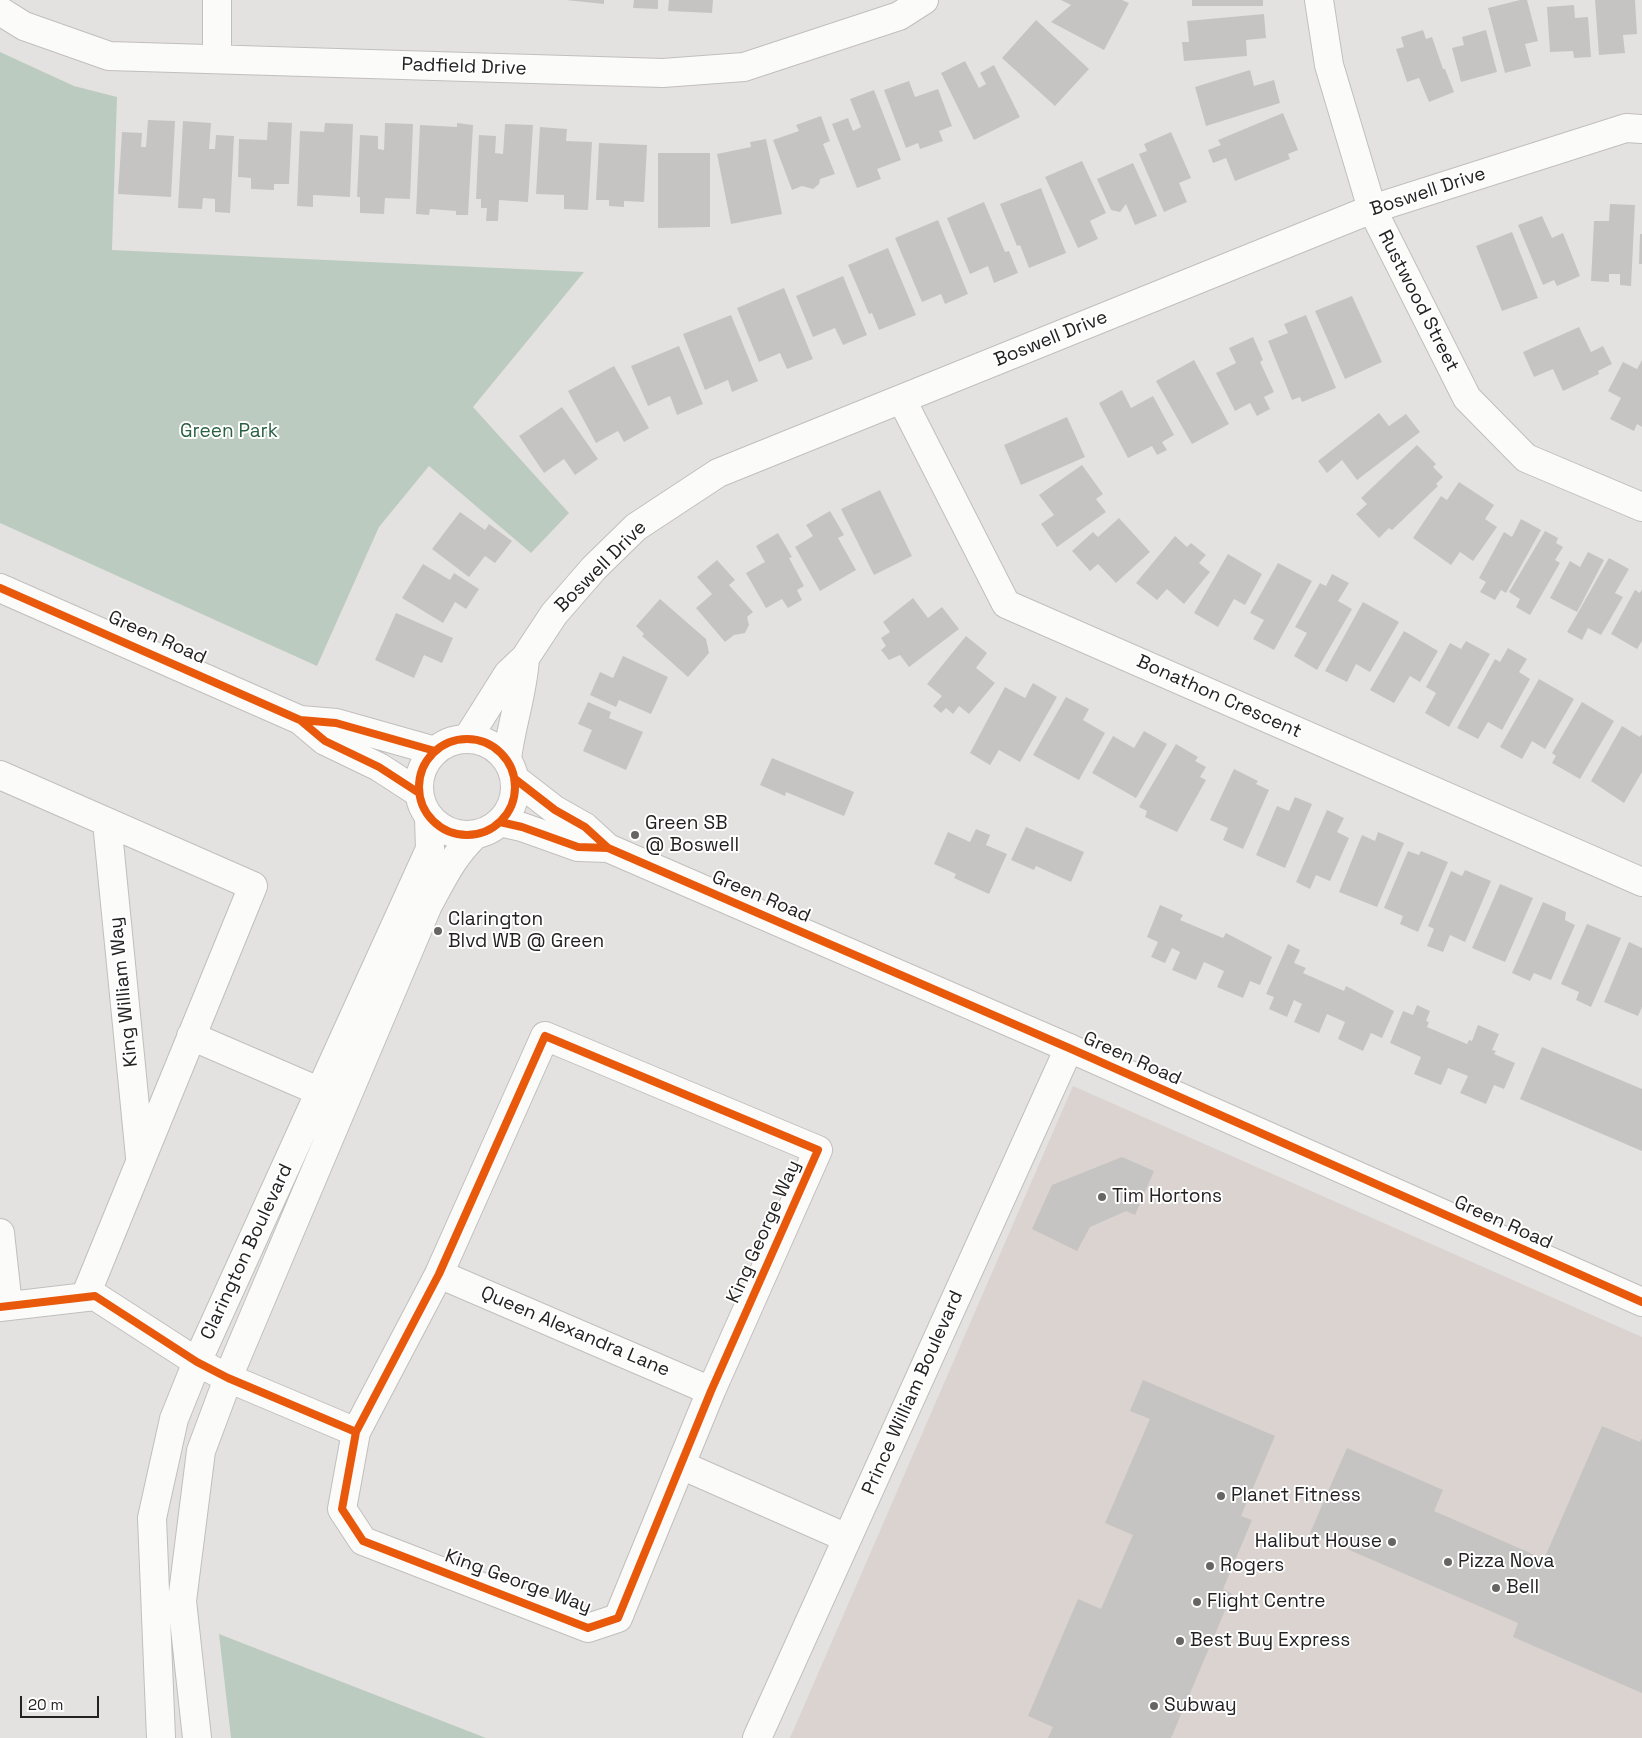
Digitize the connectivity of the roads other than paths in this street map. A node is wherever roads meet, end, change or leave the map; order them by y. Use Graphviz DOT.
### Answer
graph roads {
  1 [pos="217,0"];
  2 [pos="924,0"];
  3 [pos="1319,0"];
  4 [pos="0,11"];
  5 [pos="216,59"];
  6 [pos="1642,129"];
  7 [pos="1372,209"];
  8 [pos="902,400"];
  9 [pos="1642,506"];
  10 [pos="0,588"];
  11 [pos="525,658"];
  12 [pos="300,720"];
  13 [pos="468,739"];
  14 [pos="435,751"];
  15 [pos="511,769"];
  16 [pos="0,776"];
  17 [pos="419,793"];
  18 [pos="429,818"];
  19 [pos="107,822"];
  20 [pos="500,822"];
  21 [pos="474,835"];
  22 [pos="608,848"];
  23 [pos="1642,882"];
  24 [pos="191,1036"];
  25 [pos="1069,1048"];
  26 [pos="333,1097"];
  27 [pos="140,1161"];
  28 [pos="0,1233"];
  29 [pos="439,1274"];
  30 [pos="85,1297"];
  31 [pos="1642,1302"];
  32 [pos="4,1307"];
  33 [pos="197,1362"];
  34 [pos="228,1378"];
  35 [pos="712,1391"];
  36 [pos="356,1432"];
  37 [pos="681,1465"];
  38 [pos="847,1538"];
  39 [pos="161,1738"];
  40 [pos="197,1738"];
  41 [pos="757,1738"];
  1 -- 5 [label="street"];
  2 -- 5 [label="street, Padfield Drive"];
  3 -- 7 [label="street, Rustwood Street"];
  4 -- 5 [label="street, Padfield Drive"];
  6 -- 7 [label="street, Boswell Drive"];
  7 -- 8 [label="street, Boswell Drive"];
  7 -- 9 [label="street, Rustwood Street"];
  8 -- 11 [label="street, Boswell Drive"];
  8 -- 23 [label="street, Bonathon Crescent"];
  10 -- 12 [label="street, Green Road"];
  11 -- 13 [label="street, Boswell Drive"];
  11 -- 15 [label="street"];
  12 -- 14 [label="street, Green Road"];
  12 -- 17 [label="street, Green Road"];
  13 -- 14 [label="street"];
  13 -- 15 [label="street"];
  14 -- 17 [label="street"];
  15 -- 20 [label="street"];
  15 -- 22 [label="street, Green Road"];
  16 -- 19 [label="street, King William Way"];
  17 -- 18 [label="street"];
  18 -- 21 [label="street"];
  18 -- 26 [label="street, Clarington Boulevard"];
  19 -- 24 [label="street, King William Way"];
  19 -- 27 [label="street, King William Way"];
  20 -- 21 [label="street"];
  20 -- 22 [label="street, Green Road"];
  21 -- 26 [label="street, Clarington Boulevard"];
  22 -- 25 [label="street, Green Road"];
  24 -- 26 [label="street"];
  24 -- 27 [label="street, King William Way"];
  25 -- 31 [label="street, Green Road"];
  25 -- 38 [label="street, Prince William Boulevard"];
  26 -- 33 [label="street, Clarington Boulevard"];
  26 -- 34 [label="street, Clarington Boulevard"];
  27 -- 30 [label="street, King William Way"];
  28 -- 32 [label="street"];
  29 -- 35 [label="street, Queen Alexandra Lane"];
  29 -- 35 [label="street, King George Way"];
  29 -- 36 [label="street, King George Way"];
  30 -- 32 [label="street"];
  30 -- 33 [label="street"];
  33 -- 34 [label="street"];
  33 -- 39 [label="street, Clarington Boulevard"];
  34 -- 36 [label="street"];
  34 -- 40 [label="street, Clarington Boulevard"];
  35 -- 37 [label="street, King George Way"];
  36 -- 37 [label="street, King George Way"];
  37 -- 38 [label="street"];
  38 -- 41 [label="street, Prince William Boulevard"];
}
